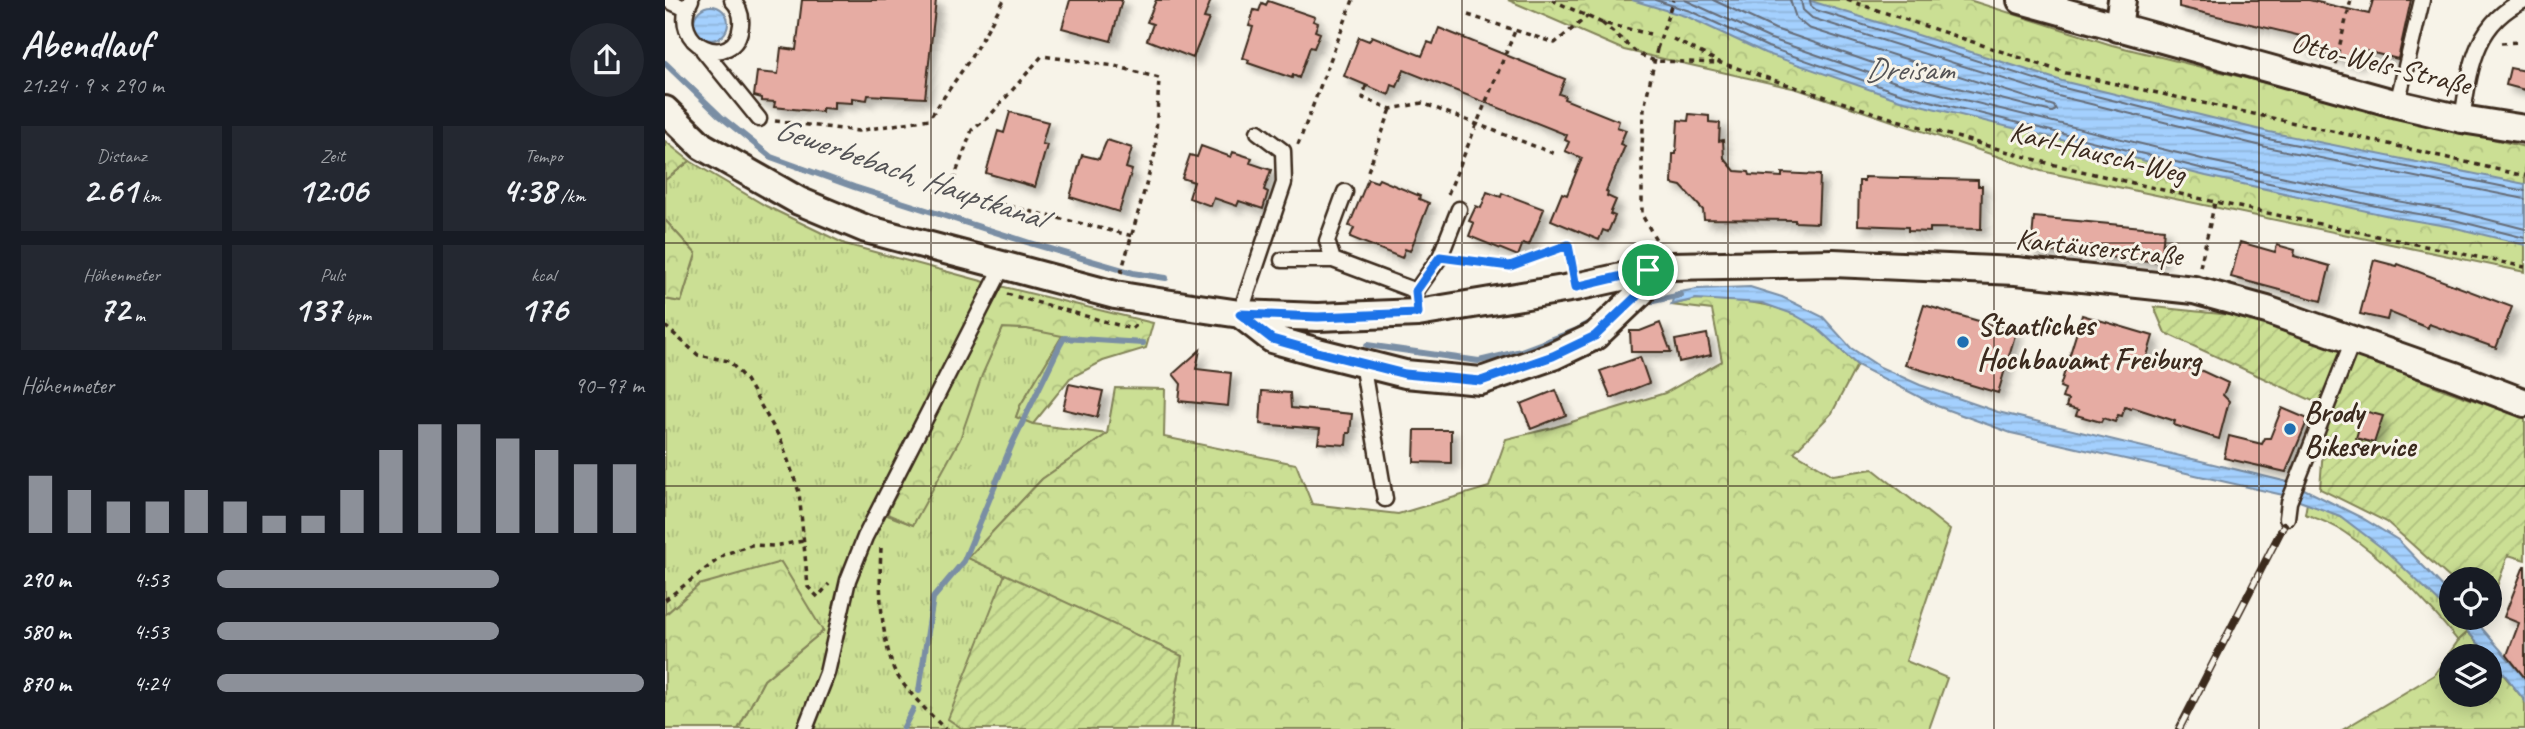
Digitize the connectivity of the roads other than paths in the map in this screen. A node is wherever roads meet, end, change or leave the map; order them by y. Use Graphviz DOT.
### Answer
graph roads {
  1 [pos="667,0"];
  2 [pos="732,0"];
  3 [pos="2021,0"];
  4 [pos="2122,0"];
  5 [pos="2422,0"];
  6 [pos="2525,0"];
  7 [pos="687,4"];
  8 [pos="2118,27"];
  9 [pos="703,50"];
  10 [pos="2397,104"];
  11 [pos="665,110"];
  12 [pos="759,119"];
  13 [pos="2462,119"];
  14 [pos="2525,129"];
  15 [pos="1258,132"];
  16 [pos="1345,192"];
  17 [pos="1459,209"];
  18 [pos="1282,260"];
  19 [pos="1333,260"];
  20 [pos="1003,266"];
  21 [pos="1653,276"];
  22 [pos="1417,302"];
  23 [pos="1240,314"];
  24 [pos="2353,340"];
  25 [pos="1363,363"];
  26 [pos="2525,403"];
  27 [pos="1385,499"];
  28 [pos="2287,519"];
  29 [pos="805,729"];
  1 -- 7 [label="lane"];
  2 -- 9 [label="lane"];
  3 -- 8 [label="street, Otto-Wels-Straße"];
  4 -- 8 [label="street"];
  5 -- 10 [label="lane"];
  6 -- 13 [label="lane"];
  7 -- 9 [label="lane"];
  8 -- 10 [label="street, Otto-Wels-Straße"];
  9 -- 12 [label="lane"];
  10 -- 13 [label="street, Otto-Wels-Straße"];
  11 -- 20 [label="street, Kartäuserstraße"];
  13 -- 14 [label="street, Otto-Wels-Straße"];
  15 -- 23 [label="lane"];
  16 -- 19 [label="lane"];
  17 -- 22 [label="lane"];
  18 -- 19 [label="lane"];
  19 -- 22 [label="lane"];
  20 -- 23 [label="street, Kartäuserstraße"];
  20 -- 29 [label="lane"];
  21 -- 22 [label="street, Kartäuserstraße"];
  21 -- 24 [label="street, Kartäuserstraße"];
  21 -- 25 [label="street, Kartäuserstraße"];
  22 -- 23 [label="street, Kartäuserstraße"];
  23 -- 25 [label="street, Kartäuserstraße"];
  24 -- 26 [label="street, Kartäuserstraße"];
  24 -- 28 [label="lane"];
  25 -- 27 [label="lane"];
}
